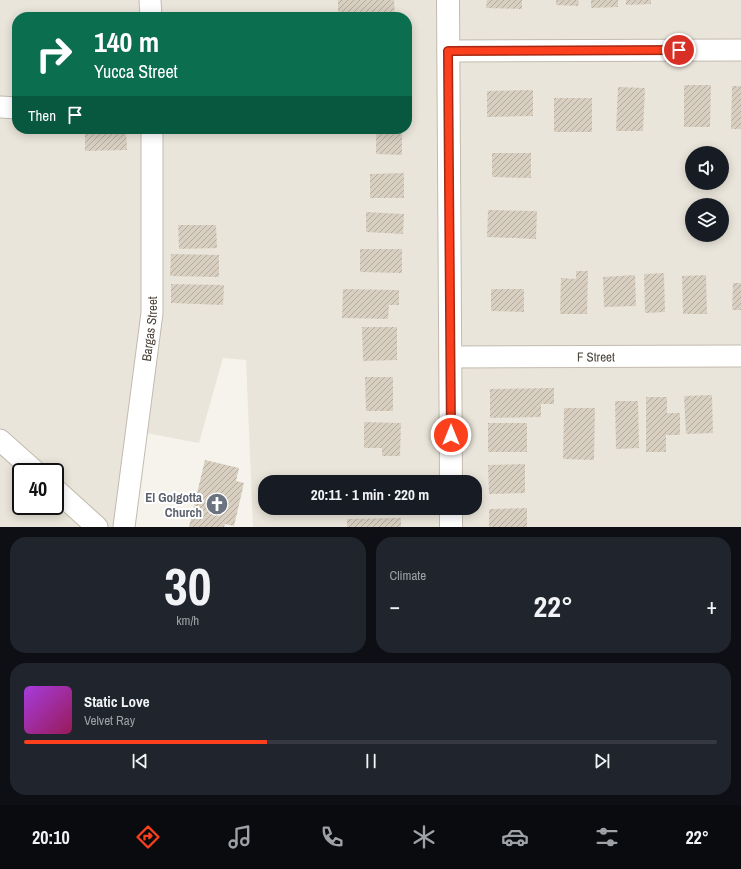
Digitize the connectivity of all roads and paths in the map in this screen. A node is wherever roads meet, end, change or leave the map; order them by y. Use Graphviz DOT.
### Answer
graph roads {
  1 [pos="150,0"];
  2 [pos="448,0"];
  3 [pos="150,12"];
  4 [pos="741,50"];
  5 [pos="448,51"];
  6 [pos="0,107"];
  7 [pos="12,108"];
  8 [pos="152,134"];
  9 [pos="741,356"];
  10 [pos="450,357"];
  11 [pos="0,440"];
  12 [pos="26,463"];
  13 [pos="451,475"];
  14 [pos="64,497"];
  15 [pos="451,515"];
  16 [pos="97,527"];
  17 [pos="124,527"];
  18 [pos="451,527"];
  1 -- 3 [label="street"];
  2 -- 5 [label="street"];
  4 -- 5 [label="street"];
  5 -- 10 [label="street"];
  6 -- 7 [label="street"];
  8 -- 17 [label="street, Bargas Street"];
  9 -- 10 [label="street, F Street"];
  10 -- 13 [label="street"];
  11 -- 12 [label="street"];
  14 -- 16 [label="street"];
  15 -- 18 [label="street"];
}
